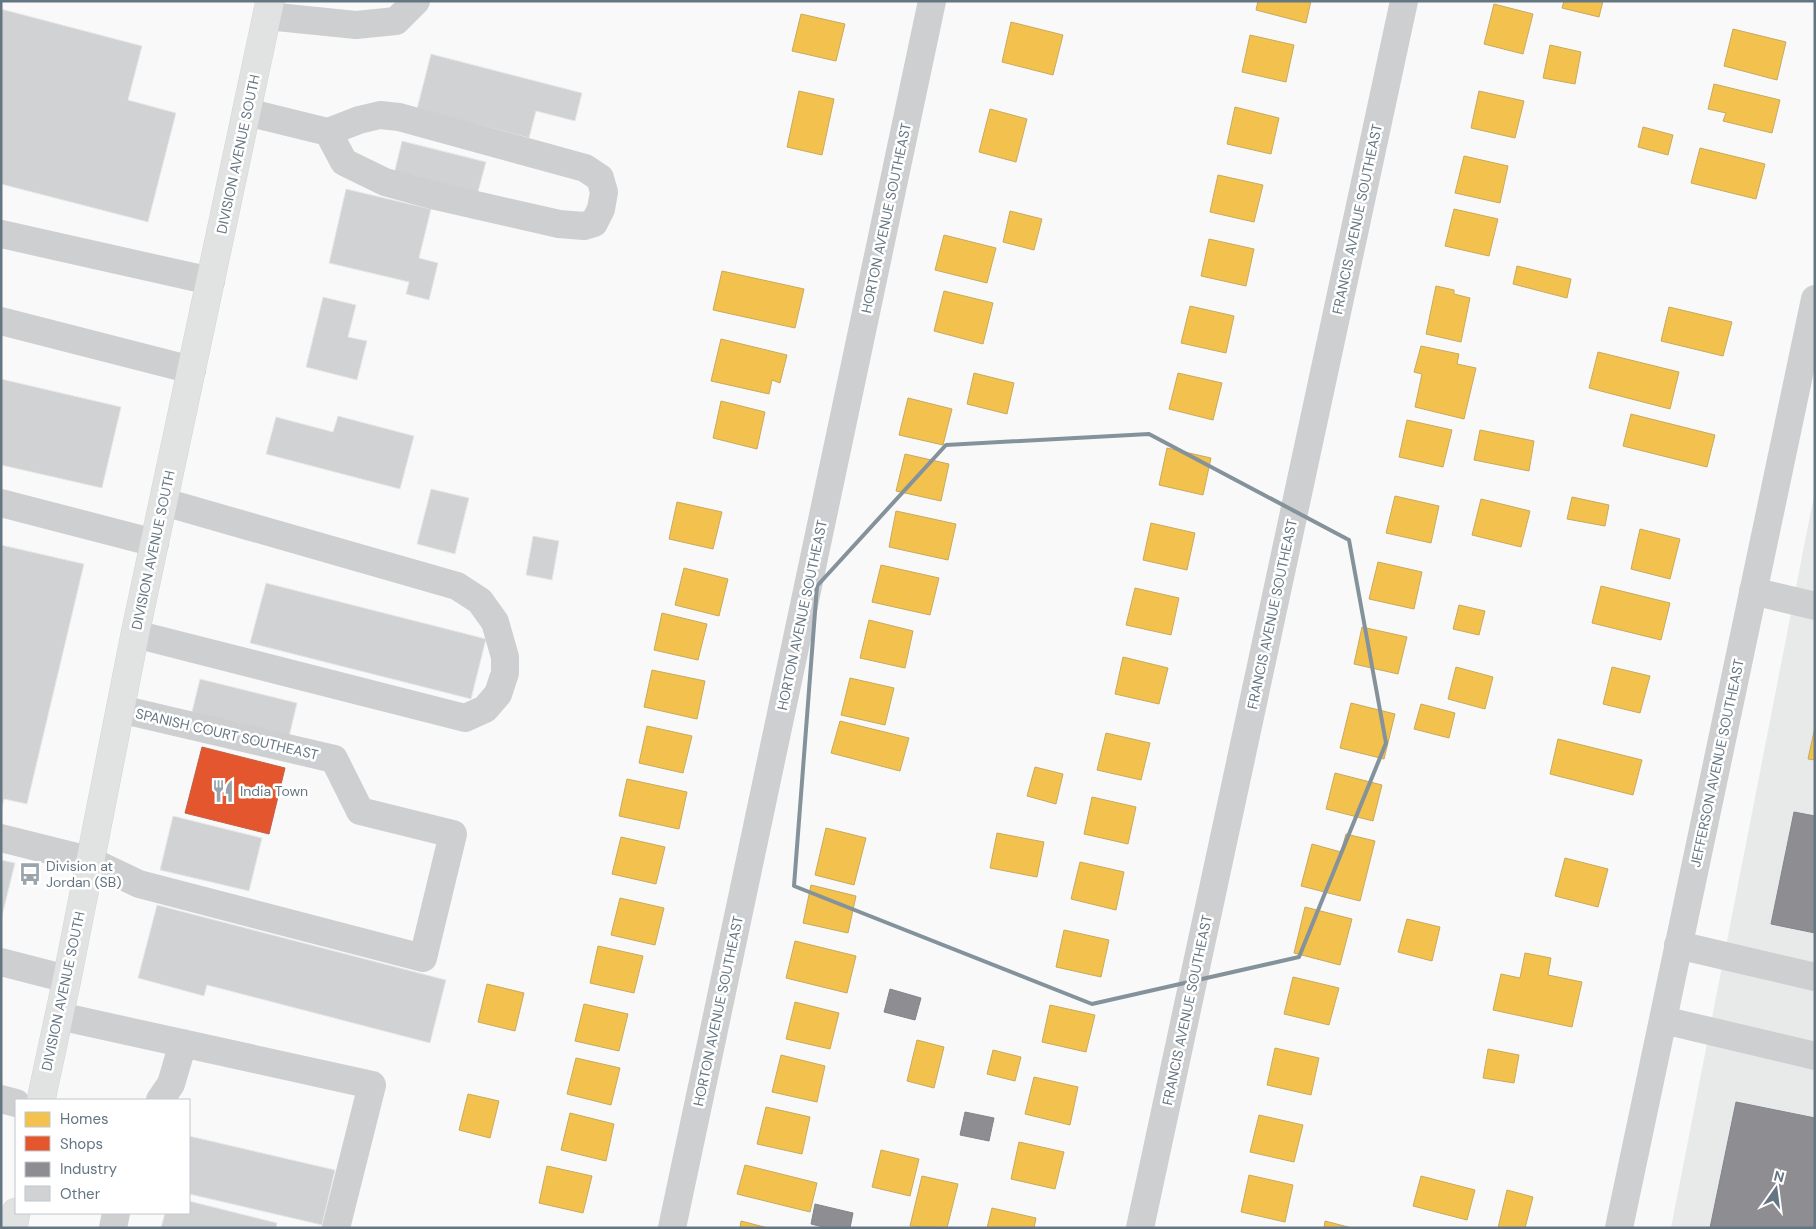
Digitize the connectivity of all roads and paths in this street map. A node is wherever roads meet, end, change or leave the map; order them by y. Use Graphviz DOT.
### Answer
graph roads {
  1 [pos="416,1"];
  2 [pos="932,1"];
  3 [pos="1404,1"];
  4 [pos="268,9"];
  5 [pos="246,112"];
  6 [pos="328,132"];
  7 [pos="1,234"];
  8 [pos="211,281"];
  9 [pos="1815,299"];
  10 [pos="1,321"];
  11 [pos="192,370"];
  12 [pos="164,502"];
  13 [pos="1,503"];
  14 [pos="155,543"];
  15 [pos="1753,591"];
  16 [pos="1815,606"];
  17 [pos="135,634"];
  18 [pos="120,709"];
  19 [pos="1,838"];
  20 [pos="90,860"];
  21 [pos="1678,944"];
  22 [pos="1,962"];
  23 [pos="1815,977"];
  24 [pos="67,979"];
  25 [pos="59,1016"];
  26 [pos="1663,1020"];
  27 [pos="183,1044"];
  28 [pos="1815,1056"];
  29 [pos="1,1099"];
  30 [pos="41,1099"];
  31 [pos="161,1099"];
  32 [pos="15,1102"];
  33 [pos="16,1214"];
  34 [pos="116,1214"];
  35 [pos="13,1228"];
  36 [pos="113,1228"];
  37 [pos="336,1228"];
  38 [pos="672,1228"];
  39 [pos="1140,1228"];
  40 [pos="1619,1228"];
  1 -- 4 [label="street"];
  2 -- 38 [label="street, HORTON AVENUE SOUTHEAST"];
  3 -- 39 [label="street, FRANCIS AVENUE SOUTHEAST"];
  4 -- 5 [label="main road, DIVISION AVENUE SOUTH"];
  5 -- 6 [label="street"];
  5 -- 8 [label="main road, DIVISION AVENUE SOUTH"];
  6 -- 6 [label="street"];
  7 -- 8 [label="street"];
  8 -- 11 [label="main road, DIVISION AVENUE SOUTH"];
  9 -- 15 [label="street, JEFFERSON AVENUE SOUTHEAST"];
  10 -- 11 [label="street"];
  11 -- 12 [label="main road, DIVISION AVENUE SOUTH"];
  12 -- 14 [label="main road, DIVISION AVENUE SOUTH"];
  12 -- 17 [label="street"];
  13 -- 14 [label="street"];
  14 -- 17 [label="main road, DIVISION AVENUE SOUTH"];
  15 -- 16 [label="street"];
  15 -- 21 [label="street, JEFFERSON AVENUE SOUTHEAST"];
  17 -- 18 [label="main road, DIVISION AVENUE SOUTH"];
  18 -- 20 [label="main road, DIVISION AVENUE SOUTH"];
  18 -- 20 [label="street, SPANISH COURT SOUTHEAST"];
  19 -- 20 [label="street"];
  20 -- 24 [label="main road, DIVISION AVENUE SOUTH"];
  21 -- 23 [label="street"];
  21 -- 26 [label="street, JEFFERSON AVENUE SOUTHEAST"];
  22 -- 24 [label="street"];
  24 -- 25 [label="main road, DIVISION AVENUE SOUTH"];
  25 -- 27 [label="street"];
  25 -- 30 [label="main road, DIVISION AVENUE SOUTH"];
  26 -- 28 [label="street"];
  26 -- 40 [label="street, JEFFERSON AVENUE SOUTHEAST"];
  27 -- 31 [label="street"];
  27 -- 37 [label="street"];
  29 -- 32 [label="street"];
  33 -- 35 [label="main road"];
  34 -- 36 [label="street"];
}
